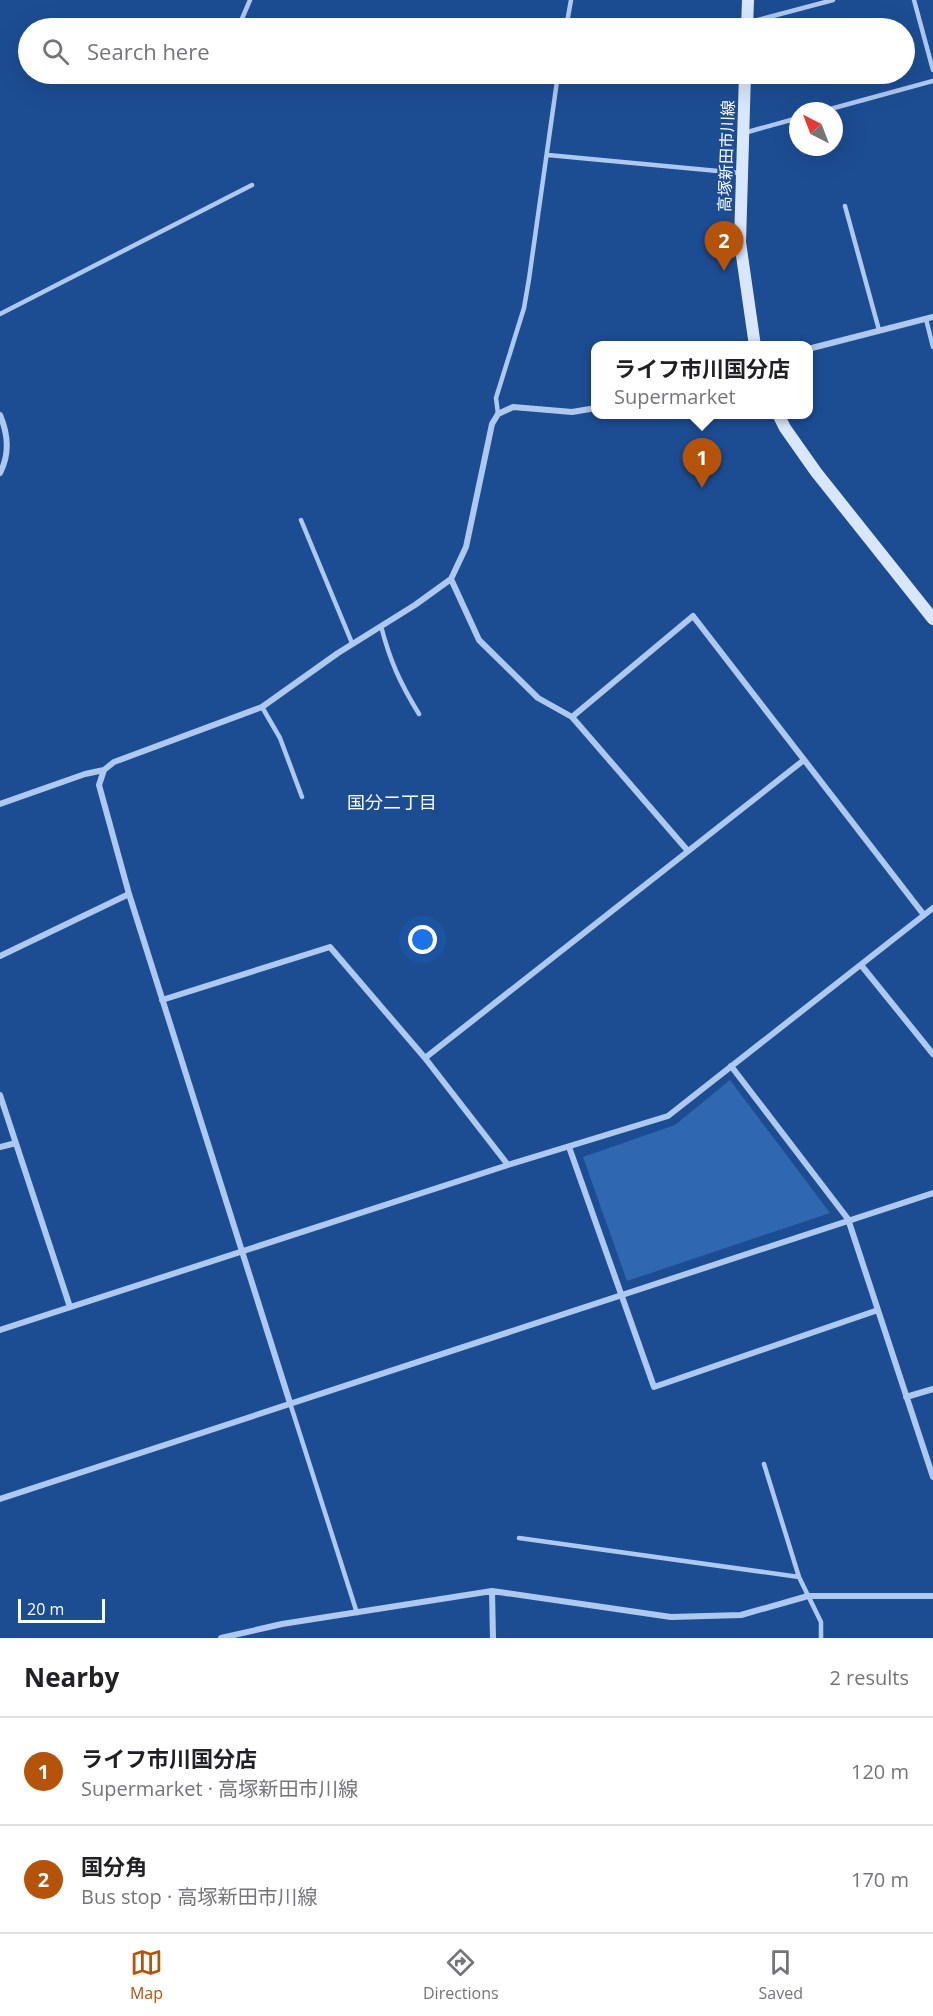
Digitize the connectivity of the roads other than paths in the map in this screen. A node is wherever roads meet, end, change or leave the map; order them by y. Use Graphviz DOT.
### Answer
graph roads {
  1 [pos="250,0"];
  2 [pos="571,0"];
  3 [pos="748,0"];
  4 [pos="833,0"];
  5 [pos="915,0"];
  6 [pos="242,18"];
  7 [pos="568,18"];
  8 [pos="747,18"];
  9 [pos="773,18"];
  10 [pos="933,70"];
  11 [pos="933,81"];
  12 [pos="556,84"];
  13 [pos="745,84"];
  14 [pos="843,106"];
  15 [pos="789,120"];
  16 [pos="744,133"];
  17 [pos="548,155"];
  18 [pos="742,173"];
  19 [pos="252,185"];
  20 [pos="845,206"];
  21 [pos="0,314"];
  22 [pos="929,318"];
  23 [pos="879,330"];
  24 [pos="754,341"];
  25 [pos="933,347"];
  26 [pos="813,348"];
  27 [pos="591,409"];
  28 [pos="498,414"];
  29 [pos="0,415"];
  30 [pos="780,419"];
  31 [pos="0,473"];
  32 [pos="301,520"];
  33 [pos="451,579"];
  34 [pos="933,619"];
  35 [pos="381,626"];
  36 [pos="352,643"];
  37 [pos="262,707"];
  38 [pos="419,714"];
  39 [pos="572,717"];
  40 [pos="804,760"];
  41 [pos="105,770"];
  42 [pos="302,797"];
  43 [pos="0,804"];
  44 [pos="688,851"];
  45 [pos="129,894"];
  46 [pos="933,908"];
  47 [pos="924,915"];
  48 [pos="0,956"];
  49 [pos="861,965"];
  50 [pos="162,1000"];
  51 [pos="933,1054"];
  52 [pos="425,1058"];
  53 [pos="731,1066"];
  54 [pos="0,1095"];
  55 [pos="16,1143"];
  56 [pos="0,1147"];
  57 [pos="569,1147"];
  58 [pos="508,1165"];
  59 [pos="933,1193"];
  60 [pos="848,1219"];
  61 [pos="242,1252"];
  62 [pos="621,1294"];
  63 [pos="70,1307"];
  64 [pos="878,1310"];
  65 [pos="0,1330"];
  66 [pos="933,1389"];
  67 [pos="906,1397"];
  68 [pos="290,1403"];
  69 [pos="764,1464"];
  70 [pos="933,1477"];
  71 [pos="0,1499"];
  72 [pos="519,1538"];
  73 [pos="799,1577"];
  74 [pos="492,1591"];
  75 [pos="808,1596"];
  76 [pos="933,1596"];
  77 [pos="357,1612"];
  78 [pos="221,1638"];
  79 [pos="493,1638"];
  80 [pos="821,1638"];
  1 -- 6 [label="lane"];
  2 -- 7 [label="lane"];
  3 -- 8 [label="main road"];
  4 -- 9 [label="lane"];
  5 -- 10 [label="lane"];
  11 -- 14 [label="lane"];
  12 -- 17 [label="lane"];
  13 -- 16 [label="main road, 高塚新田市川線"];
  15 -- 16 [label="lane"];
  16 -- 18 [label="main road, 高塚新田市川線"];
  17 -- 18 [label="lane"];
  17 -- 28 [label="lane"];
  18 -- 24 [label="main road, 高塚新田市川線"];
  19 -- 21 [label="lane"];
  20 -- 23 [label="lane"];
  22 -- 23 [label="street"];
  22 -- 25 [label="lane"];
  23 -- 26 [label="street"];
  27 -- 28 [label="street"];
  28 -- 33 [label="street"];
  29 -- 31 [label="street"];
  30 -- 34 [label="main road"];
  32 -- 36 [label="lane"];
  33 -- 35 [label="street"];
  33 -- 39 [label="street"];
  35 -- 36 [label="street"];
  35 -- 38 [label="lane"];
  36 -- 37 [label="street"];
  37 -- 41 [label="street"];
  37 -- 42 [label="lane"];
  39 -- 40 [label="street"];
  39 -- 44 [label="street"];
  40 -- 44 [label="street"];
  40 -- 47 [label="street"];
  41 -- 43 [label="street"];
  41 -- 45 [label="street"];
  44 -- 52 [label="street"];
  45 -- 48 [label="street"];
  45 -- 50 [label="street"];
  46 -- 47 [label="street"];
  47 -- 49 [label="street"];
  49 -- 51 [label="street"];
  49 -- 53 [label="street"];
  50 -- 52 [label="street"];
  50 -- 61 [label="street"];
  52 -- 58 [label="street"];
  53 -- 57 [label="street"];
  53 -- 60 [label="street"];
  54 -- 55 [label="street"];
  55 -- 56 [label="street"];
  55 -- 63 [label="street"];
  57 -- 58 [label="street"];
  57 -- 62 [label="street"];
  58 -- 61 [label="street"];
  59 -- 60 [label="street"];
  60 -- 62 [label="street"];
  60 -- 64 [label="street"];
  61 -- 63 [label="street"];
  61 -- 68 [label="street"];
  62 -- 64 [label="street"];
  62 -- 68 [label="street"];
  63 -- 65 [label="street"];
  64 -- 67 [label="street"];
  66 -- 67 [label="street"];
  67 -- 70 [label="street"];
  68 -- 71 [label="street"];
  68 -- 77 [label="lane"];
  69 -- 73 [label="lane"];
  72 -- 73 [label="lane"];
  73 -- 75 [label="lane"];
  74 -- 75 [label="street"];
  74 -- 77 [label="street"];
  74 -- 79 [label="street"];
  75 -- 76 [label="street"];
  75 -- 80 [label="lane"];
  77 -- 78 [label="street"];
}
